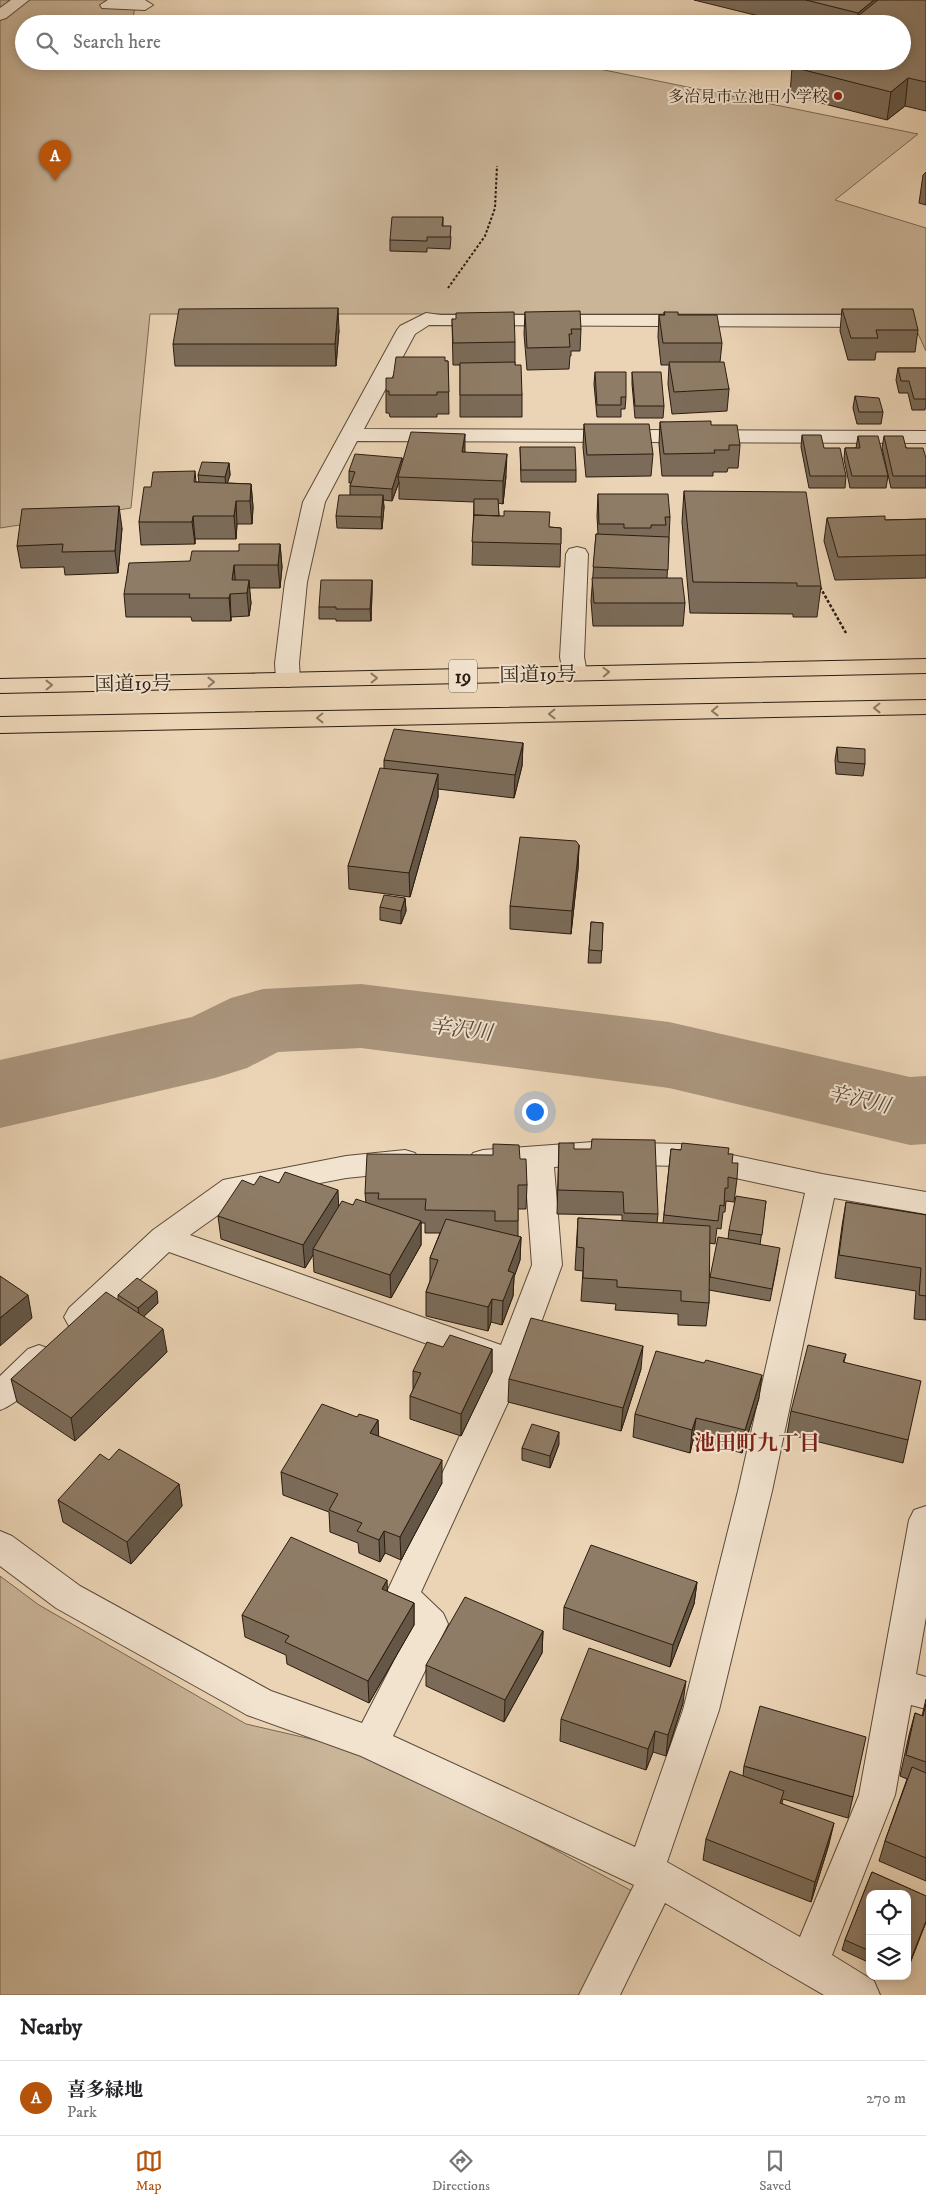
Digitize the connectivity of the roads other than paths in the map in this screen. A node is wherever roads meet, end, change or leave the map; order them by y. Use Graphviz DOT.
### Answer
graph roads {
  1 [pos="21,0"];
  2 [pos="108,5"];
  3 [pos="144,5"];
  4 [pos="0,14"];
  5 [pos="894,322"];
  6 [pos="350,435"];
  7 [pos="926,437"];
  8 [pos="577,554"];
  9 [pos="926,666"];
  10 [pos="575,673"];
  11 [pos="288,680"];
  12 [pos="0,686"];
  13 [pos="926,707"];
  14 [pos="0,725"];
  15 [pos="539,1157"];
  16 [pos="822,1186"];
  17 [pos="926,1203"];
  18 [pos="164,1238"];
  19 [pos="511,1360"];
  20 [pos="0,1397"];
  21 [pos="926,1520"];
  22 [pos="0,1546"];
  23 [pos="911,1689"];
  24 [pos="370,1743"];
  25 [pos="652,1874"];
  26 [pos="810,1963"];
  27 [pos="599,1995"];
  28 [pos="860,1995"];
  1 -- 4 [label="street"];
  2 -- 3 [label="street"];
  5 -- 6 [label="street"];
  6 -- 7 [label="street"];
  6 -- 11 [label="street"];
  8 -- 10 [label="street"];
  10 -- 9 [label="highway, 国道19号 / 19, one-way"];
  11 -- 10 [label="highway, 国道19号 / 19, one-way"];
  12 -- 11 [label="highway, 国道19号 / 19, one-way"];
  13 -- 14 [label="highway, 国道19号 / 19, one-way"];
  15 -- 16 [label="street"];
  15 -- 18 [label="street"];
  15 -- 19 [label="street"];
  16 -- 17 [label="street"];
  16 -- 25 [label="street"];
  18 -- 19 [label="street"];
  18 -- 20 [label="street"];
  19 -- 24 [label="street"];
  21 -- 23 [label="street"];
  22 -- 24 [label="street"];
  23 -- 26 [label="street"];
  24 -- 25 [label="street"];
  25 -- 26 [label="street"];
  25 -- 27 [label="street"];
  26 -- 28 [label="street"];
}
